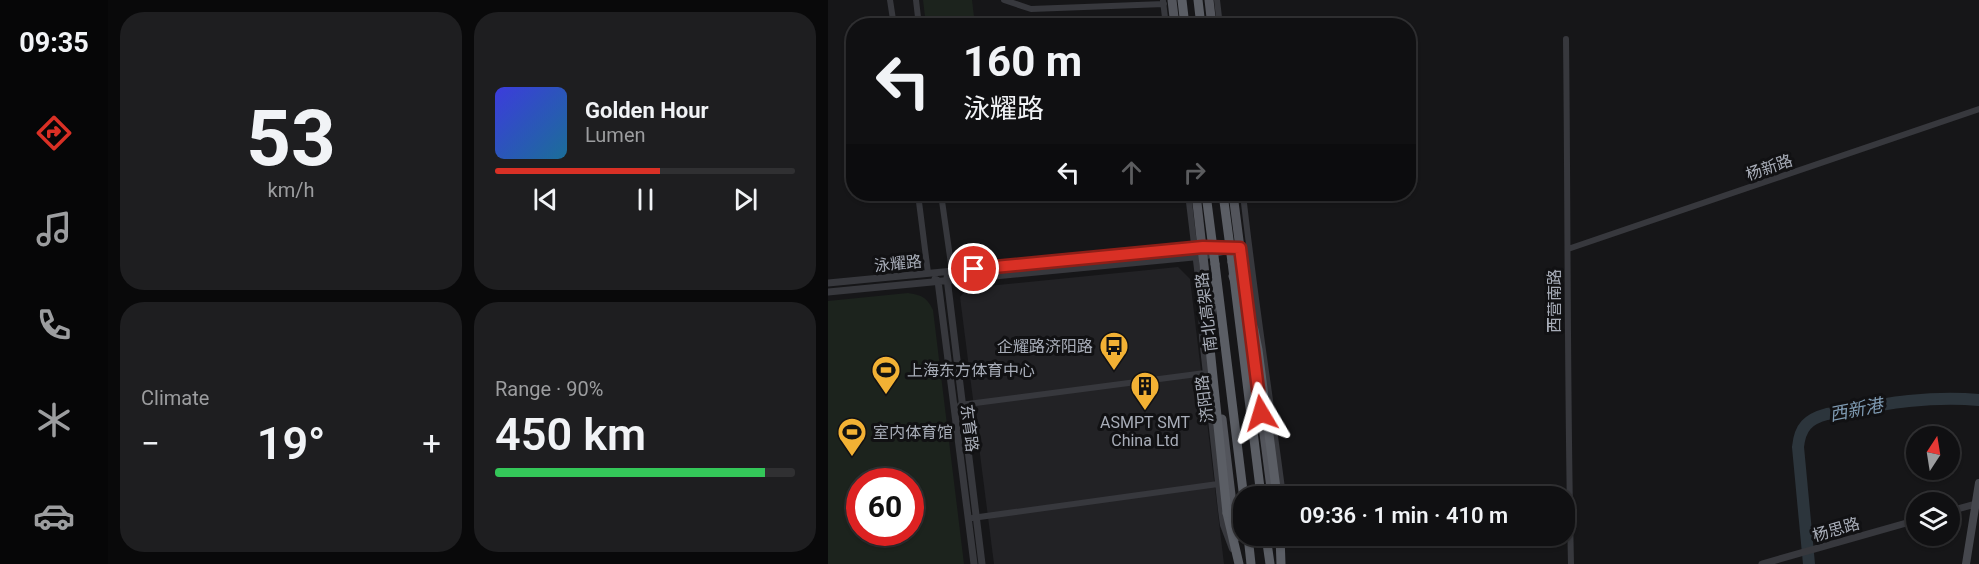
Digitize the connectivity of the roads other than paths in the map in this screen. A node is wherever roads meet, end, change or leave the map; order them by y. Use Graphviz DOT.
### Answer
graph roads {
  1 [pos="891,0"];
  2 [pos="916,0"];
  3 [pos="1004,0"];
  4 [pos="1182,0"];
  5 [pos="1198,0"];
  6 [pos="1209,0"];
  7 [pos="1217,0"];
  8 [pos="1166,1"];
  9 [pos="893,18"];
  10 [pos="918,18"];
  11 [pos="1166,18"];
  12 [pos="1172,18"];
  13 [pos="1184,18"];
  14 [pos="1200,18"];
  15 [pos="1211,18"];
  16 [pos="1219,18"];
  17 [pos="1566,39"];
  18 [pos="1979,109"];
  19 [pos="919,201"];
  20 [pos="942,201"];
  21 [pos="1189,201"];
  22 [pos="1196,201"];
  23 [pos="1207,201"];
  24 [pos="1224,201"];
  25 [pos="1234,201"];
  26 [pos="1243,201"];
  27 [pos="1240,248"];
  28 [pos="1199,249"];
  29 [pos="1568,249"];
  30 [pos="952,271"];
  31 [pos="928,273"];
  32 [pos="1233,276"];
  33 [pos="1216,279"];
  34 [pos="946,280"];
  35 [pos="938,281"];
  36 [pos="828,283"];
  37 [pos="828,292"];
  38 [pos="1206,373"];
  39 [pos="958,405"];
  40 [pos="1979,483"];
  41 [pos="1218,484"];
  42 [pos="1242,486"];
  43 [pos="1260,486"];
  44 [pos="1271,486"];
  45 [pos="1276,486"];
  46 [pos="1282,486"];
  47 [pos="1977,503"];
  48 [pos="1960,508"];
  49 [pos="972,518"];
  50 [pos="1906,523"];
  51 [pos="1249,546"];
  52 [pos="1267,546"];
  53 [pos="1280,546"];
  54 [pos="974,564"];
  55 [pos="982,564"];
  56 [pos="1239,564"];
  57 [pos="1251,564"];
  58 [pos="1270,564"];
  59 [pos="1281,564"];
  60 [pos="1571,564"];
  61 [pos="1762,564"];
  62 [pos="1966,564"];
  1 -- 9 [label="street"];
  2 -- 10 [label="street"];
  3 -- 8 [label="street"];
  4 -- 13 [label="highway"];
  5 -- 14 [label="highway"];
  6 -- 15 [label="main road"];
  7 -- 16 [label="street"];
  8 -- 11 [label="street"];
  8 -- 12 [label="main road"];
  17 -- 29 [label="street, 西营南路"];
  18 -- 29 [label="street, 杨新路"];
  19 -- 31 [label="street"];
  20 -- 30 [label="street"];
  21 -- 28 [label="street"];
  22 -- 28 [label="main road, 济阳路"];
  23 -- 33 [label="highway, 南北高架路, bridge"];
  24 -- 32 [label="highway, 南北高架路, bridge"];
  25 -- 27 [label="main road"];
  26 -- 46 [label="street"];
  27 -- 28 [label="street, 泳耀路"];
  27 -- 44 [label="main road"];
  28 -- 30 [label="street, 泳耀路"];
  28 -- 34 [label="street, 泳耀路"];
  28 -- 38 [label="street"];
  28 -- 56 [label="main road, 济阳路"];
  29 -- 60 [label="street, 西营南路"];
  30 -- 31 [label="street, 泳耀路"];
  30 -- 34 [label="street"];
  31 -- 35 [label="street"];
  31 -- 36 [label="street, 泳耀路"];
  32 -- 43 [label="highway, 南北高架路, bridge"];
  32 -- 45 [label="highway, bridge"];
  33 -- 42 [label="highway, 南北高架路, bridge"];
  33 -- 56 [label="highway, bridge"];
  34 -- 35 [label="street, 泳耀路"];
  34 -- 39 [label="street, 东育路"];
  35 -- 37 [label="street, 泳耀路"];
  35 -- 39 [label="street, 东育路"];
  38 -- 39 [label="street"];
  38 -- 41 [label="street"];
  39 -- 49 [label="street, 东育路"];
  40 -- 47 [label="main road"];
  41 -- 49 [label="street"];
  41 -- 56 [label="street"];
  47 -- 48 [label="street"];
  47 -- 62 [label="main road"];
  49 -- 54 [label="street, 东育路"];
  49 -- 55 [label="street, 东育路"];
  50 -- 61 [label="street, 杨思路"];
  51 -- 57 [label="highway"];
  52 -- 58 [label="highway"];
  53 -- 59 [label="highway"];
}
